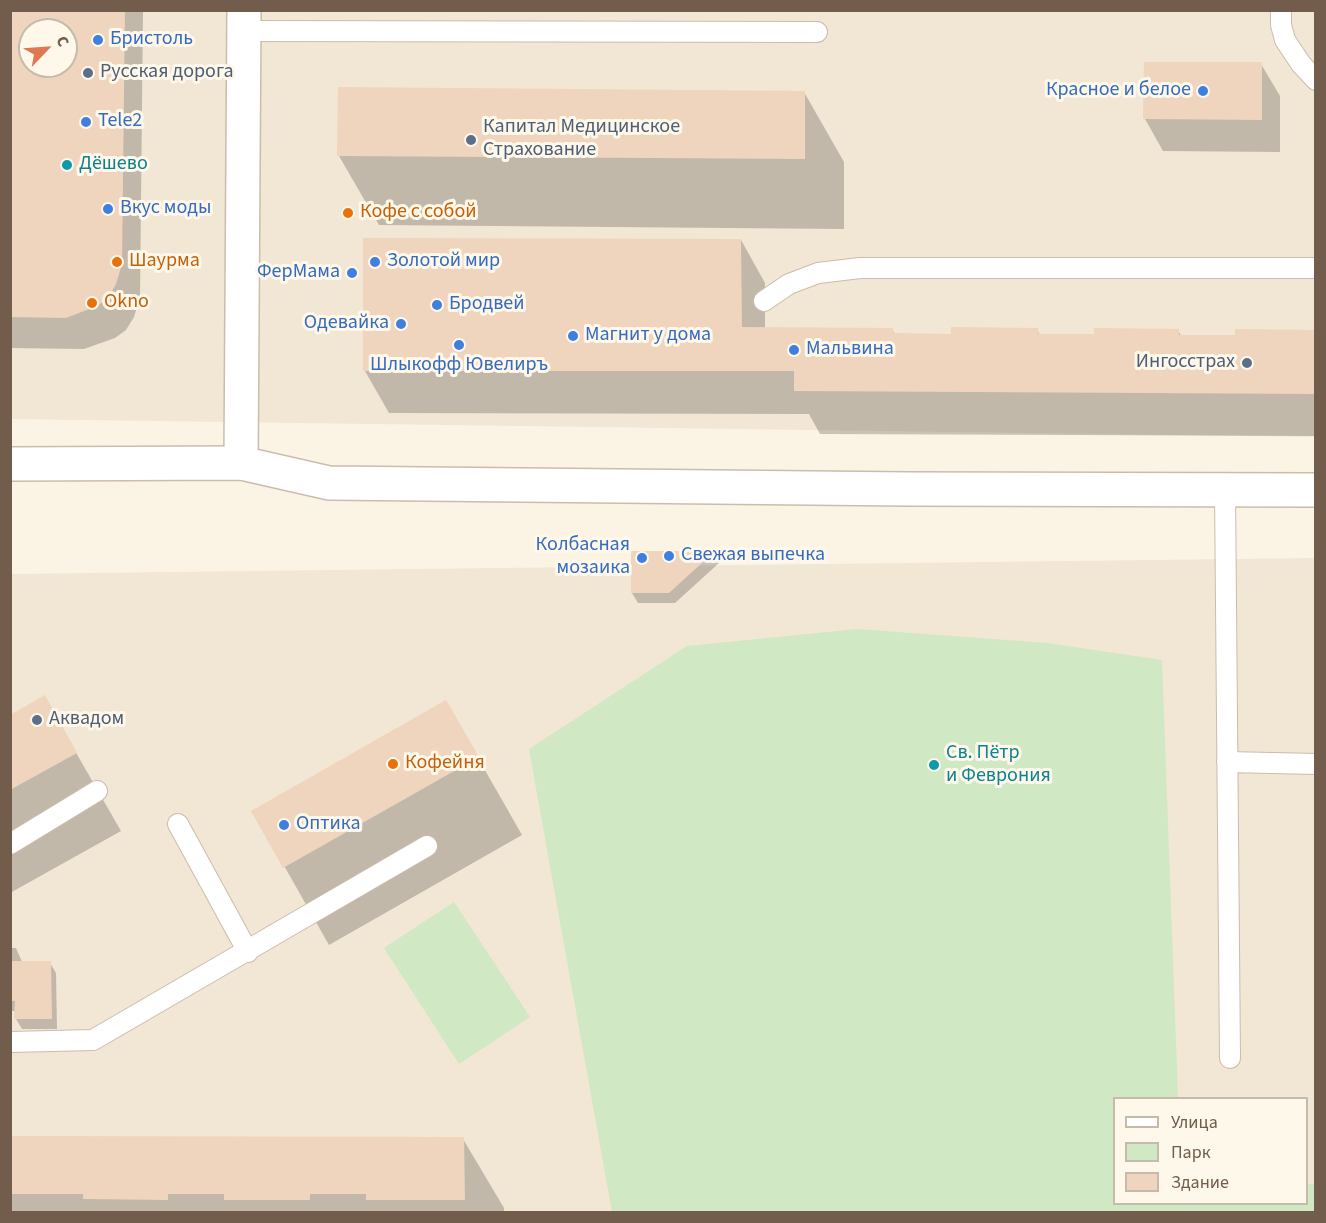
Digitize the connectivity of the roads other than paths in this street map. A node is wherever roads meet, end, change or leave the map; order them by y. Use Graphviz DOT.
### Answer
graph roads {
  1 [pos="1281,10"];
  2 [pos="244,21"];
  3 [pos="817,32"];
  4 [pos="1316,80"];
  5 [pos="1316,268"];
  6 [pos="764,302"];
  7 [pos="241,463"];
  8 [pos="10,464"];
  9 [pos="1225,490"];
  10 [pos="1316,490"];
  11 [pos="1227,762"];
  12 [pos="1316,764"];
  13 [pos="98,791"];
  14 [pos="178,824"];
  15 [pos="10,844"];
  16 [pos="427,846"];
  17 [pos="248,951"];
  18 [pos="10,1042"];
  19 [pos="1230,1058"];
  1 -- 4 [label="lane"];
  2 -- 3 [label="lane"];
  2 -- 7 [label="street"];
  5 -- 6 [label="lane"];
  7 -- 8 [label="street"];
  7 -- 9 [label="street"];
  9 -- 10 [label="street"];
  9 -- 11 [label="lane"];
  11 -- 12 [label="lane"];
  11 -- 19 [label="lane"];
  13 -- 15 [label="lane"];
  14 -- 17 [label="lane"];
  16 -- 17 [label="lane"];
  17 -- 18 [label="lane"];
}
